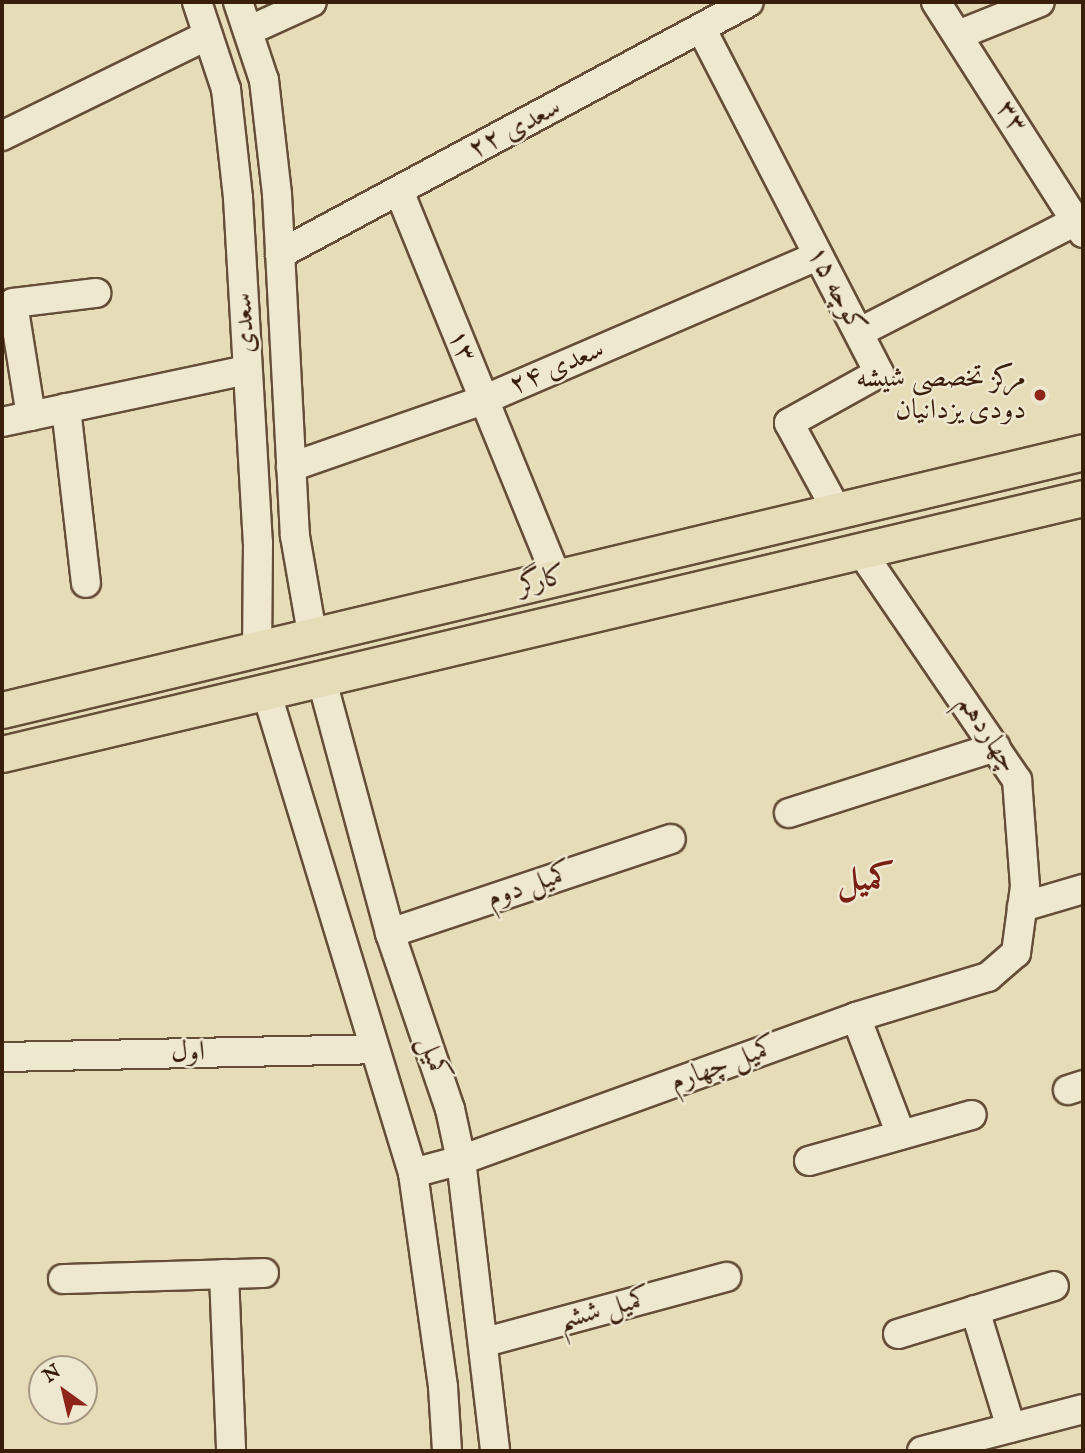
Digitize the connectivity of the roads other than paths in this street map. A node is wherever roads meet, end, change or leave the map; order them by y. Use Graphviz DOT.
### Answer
graph roads {
  1 [pos="197,2"];
  2 [pos="238,2"];
  3 [pos="312,2"];
  4 [pos="749,2"];
  5 [pos="936,2"];
  6 [pos="1040,2"];
  7 [pos="701,27"];
  8 [pos="248,31"];
  9 [pos="208,34"];
  10 [pos="958,35"];
  11 [pos="2,136"];
  12 [pos="399,191"];
  13 [pos="1077,213"];
  14 [pos="280,254"];
  15 [pos="817,256"];
  16 [pos="96,293"];
  17 [pos="860,332"];
  18 [pos="247,370"];
  19 [pos="483,400"];
  20 [pos="66,408"];
  21 [pos="31,416"];
  22 [pos="2,422"];
  23 [pos="1083,452"];
  24 [pos="292,467"];
  25 [pos="1083,498"];
  26 [pos="837,511"];
  27 [pos="295,536"];
  28 [pos="258,543"];
  29 [pos="860,551"];
  30 [pos="557,578"];
  31 [pos="86,583"];
  32 [pos="312,634"];
  33 [pos="257,649"];
  34 [pos="321,677"];
  35 [pos="266,691"];
  36 [pos="2,710"];
  37 [pos="996,747"];
  38 [pos="2,754"];
  39 [pos="789,813"];
  40 [pos="671,839"];
  41 [pos="1083,888"];
  42 [pos="1022,907"];
  43 [pos="390,933"];
  44 [pos="988,976"];
  45 [pos="856,1017"];
  46 [pos="374,1049"];
  47 [pos="2,1057"];
  48 [pos="972,1115"];
  49 [pos="901,1135"];
  50 [pos="461,1160"];
  51 [pos="809,1161"];
  52 [pos="413,1173"];
  53 [pos="264,1273"];
  54 [pos="224,1274"];
  55 [pos="726,1278"];
  56 [pos="63,1279"];
  57 [pos="1055,1286"];
  58 [pos="975,1310"];
  59 [pos="898,1334"];
  60 [pos="485,1342"];
  61 [pos="1083,1409"];
  62 [pos="1011,1428"];
  63 [pos="230,1451"];
  64 [pos="447,1451"];
  65 [pos="495,1451"];
  66 [pos="922,1451"];
  1 -- 9 [label="street, سعدی"];
  2 -- 8 [label="street, سعدی"];
  3 -- 8 [label="street"];
  4 -- 7 [label="street, سعدی ۲۲"];
  5 -- 10 [label="street, ۳۳"];
  6 -- 10 [label="street"];
  7 -- 12 [label="street, سعدی ۲۲"];
  7 -- 15 [label="street, کوچه ۱۵"];
  8 -- 14 [label="street, سعدی"];
  9 -- 11 [label="street"];
  9 -- 18 [label="street, سعدی"];
  10 -- 13 [label="street, ۳۳"];
  12 -- 14 [label="street, سعدی ۲۲"];
  12 -- 19 [label="street, ۱۳"];
  13 -- 17 [label="street"];
  14 -- 24 [label="street, سعدی"];
  15 -- 17 [label="street, کوچه ۱۵"];
  15 -- 19 [label="street, سعدی ۲۴"];
  16 -- 21 [label="street"];
  17 -- 26 [label="street, کوچه ۱۵"];
  18 -- 20 [label="street"];
  18 -- 28 [label="street, سعدی"];
  19 -- 24 [label="street, سعدی ۲۴"];
  19 -- 30 [label="street, ۱۳"];
  20 -- 21 [label="street"];
  20 -- 31 [label="street"];
  21 -- 22 [label="street"];
  23 -- 26 [label="main road, کارگر"];
  24 -- 27 [label="street, سعدی"];
  25 -- 29 [label="main road, کارگر"];
  26 -- 30 [label="main road, کارگر"];
  27 -- 28 [label="street"];
  27 -- 32 [label="street, سعدی"];
  28 -- 33 [label="street, سعدی"];
  29 -- 34 [label="main road, کارگر"];
  29 -- 37 [label="street, چهاردهم"];
  30 -- 32 [label="main road, کارگر"];
  32 -- 33 [label="main road, کارگر"];
  32 -- 34 [label="main road"];
  33 -- 35 [label="main road"];
  33 -- 36 [label="main road, کارگر"];
  34 -- 35 [label="main road, کارگر"];
  34 -- 43 [label="street, کمیل"];
  35 -- 38 [label="main road, کارگر"];
  35 -- 46 [label="street, کمیل"];
  37 -- 39 [label="street"];
  37 -- 42 [label="street, چهاردهم"];
  40 -- 43 [label="street, کمیل دوم"];
  41 -- 42 [label="street"];
  42 -- 44 [label="street, چهاردهم"];
  43 -- 50 [label="street, کمیل"];
  44 -- 45 [label="street, کمیل چهارم"];
  45 -- 49 [label="street"];
  45 -- 50 [label="street, کمیل چهارم"];
  46 -- 47 [label="street, اول"];
  46 -- 52 [label="street, کمیل"];
  48 -- 49 [label="street"];
  49 -- 51 [label="street"];
  50 -- 52 [label="street, کمیل چهارم"];
  50 -- 60 [label="street, کمیل"];
  52 -- 64 [label="street, کمیل"];
  53 -- 54 [label="street"];
  54 -- 56 [label="street"];
  54 -- 63 [label="street"];
  55 -- 60 [label="street, کمیل ششم"];
  57 -- 58 [label="street"];
  58 -- 59 [label="street"];
  58 -- 62 [label="street"];
  60 -- 65 [label="street, کمیل"];
  61 -- 62 [label="street"];
  62 -- 66 [label="street"];
}
